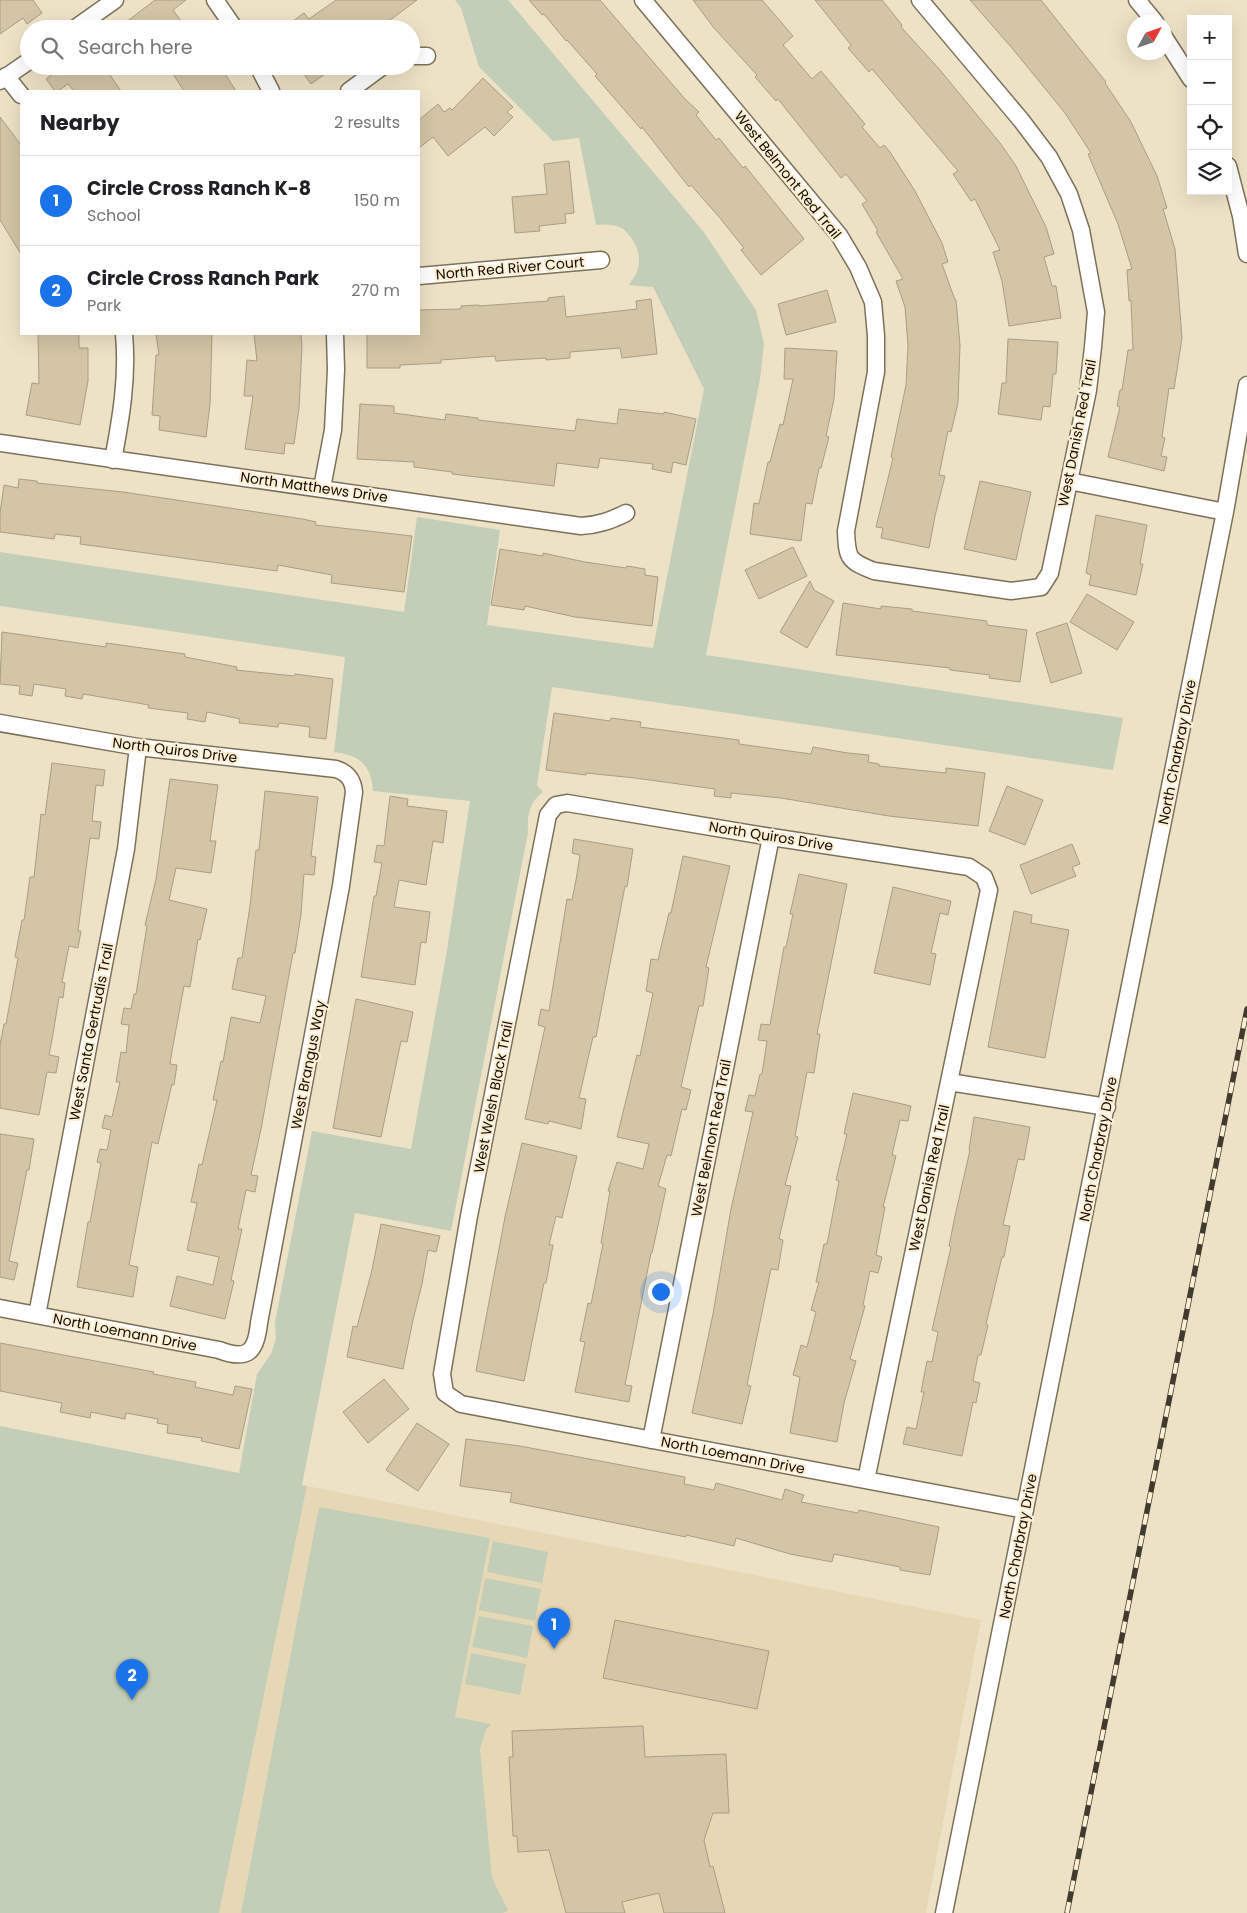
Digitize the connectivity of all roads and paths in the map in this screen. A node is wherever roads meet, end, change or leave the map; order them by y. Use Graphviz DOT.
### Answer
graph roads {
  1 [pos="115,0"];
  2 [pos="215,0"];
  3 [pos="643,0"];
  4 [pos="920,0"];
  5 [pos="1138,0"];
  6 [pos="1149,15"];
  7 [pos="87,20"];
  8 [pos="229,20"];
  9 [pos="1172,49"];
  10 [pos="20,67"];
  11 [pos="1187,73"];
  12 [pos="263,75"];
  13 [pos="370,75"];
  14 [pos="3,79"];
  15 [pos="271,90"];
  16 [pos="349,90"];
  17 [pos="20,94"];
  18 [pos="1232,181"];
  19 [pos="1247,254"];
  20 [pos="601,260"];
  21 [pos="420,276"];
  22 [pos="124,335"];
  23 [pos="335,335"];
  24 [pos="1247,385"];
  25 [pos="0,443"];
  26 [pos="113,460"];
  27 [pos="1069,481"];
  28 [pos="322,488"];
  29 [pos="1225,512"];
  30 [pos="626,513"];
  31 [pos="1041,587"];
  32 [pos="0,723"];
  33 [pos="138,747"];
  34 [pos="349,776"];
  35 [pos="556,805"];
  36 [pos="771,837"];
  37 [pos="984,877"];
  38 [pos="949,1082"];
  39 [pos="1107,1107"];
  40 [pos="0,1308"];
  41 [pos="37,1315"];
  42 [pos="248,1351"];
  43 [pos="445,1393"];
  44 [pos="651,1440"];
  45 [pos="866,1480"];
  46 [pos="1025,1510"];
  47 [pos="944,1913"];
  1 -- 7 [label="street"];
  2 -- 8 [label="street"];
  3 -- 31 [label="street, West Belmont Red Trail"];
  4 -- 27 [label="street, West Danish Red Trail"];
  5 -- 6 [label="street"];
  9 -- 11 [label="street"];
  10 -- 14 [label="street"];
  12 -- 15 [label="street"];
  13 -- 16 [label="street"];
  14 -- 17 [label="street"];
  18 -- 19 [label="street"];
  20 -- 21 [label="street, North Red River Court"];
  22 -- 26 [label="street"];
  23 -- 28 [label="street"];
  24 -- 29 [label="street, North Charbray Drive"];
  25 -- 26 [label="street, North Matthews Drive"];
  26 -- 28 [label="street, North Matthews Drive"];
  27 -- 29 [label="street"];
  27 -- 31 [label="street, West Danish Red Trail"];
  28 -- 30 [label="street, North Matthews Drive"];
  29 -- 39 [label="street, North Charbray Drive"];
  32 -- 33 [label="street, North Quiros Drive"];
  33 -- 34 [label="street, North Quiros Drive"];
  33 -- 41 [label="street, West Santa Gertrudis Trail"];
  34 -- 42 [label="street, West Brangus Way"];
  35 -- 36 [label="street, North Quiros Drive"];
  35 -- 43 [label="street, West Welsh Black Trail"];
  36 -- 37 [label="street, North Quiros Drive"];
  36 -- 44 [label="street, West Belmont Red Trail"];
  37 -- 38 [label="street, West Danish Red Trail"];
  38 -- 39 [label="street"];
  38 -- 45 [label="street, West Danish Red Trail"];
  39 -- 46 [label="street, North Charbray Drive"];
  40 -- 41 [label="street, North Loemann Drive"];
  41 -- 42 [label="street, North Loemann Drive"];
  43 -- 44 [label="street, North Loemann Drive"];
  44 -- 45 [label="street, North Loemann Drive"];
  45 -- 46 [label="street, North Loemann Drive"];
  46 -- 47 [label="street, North Charbray Drive"];
}
